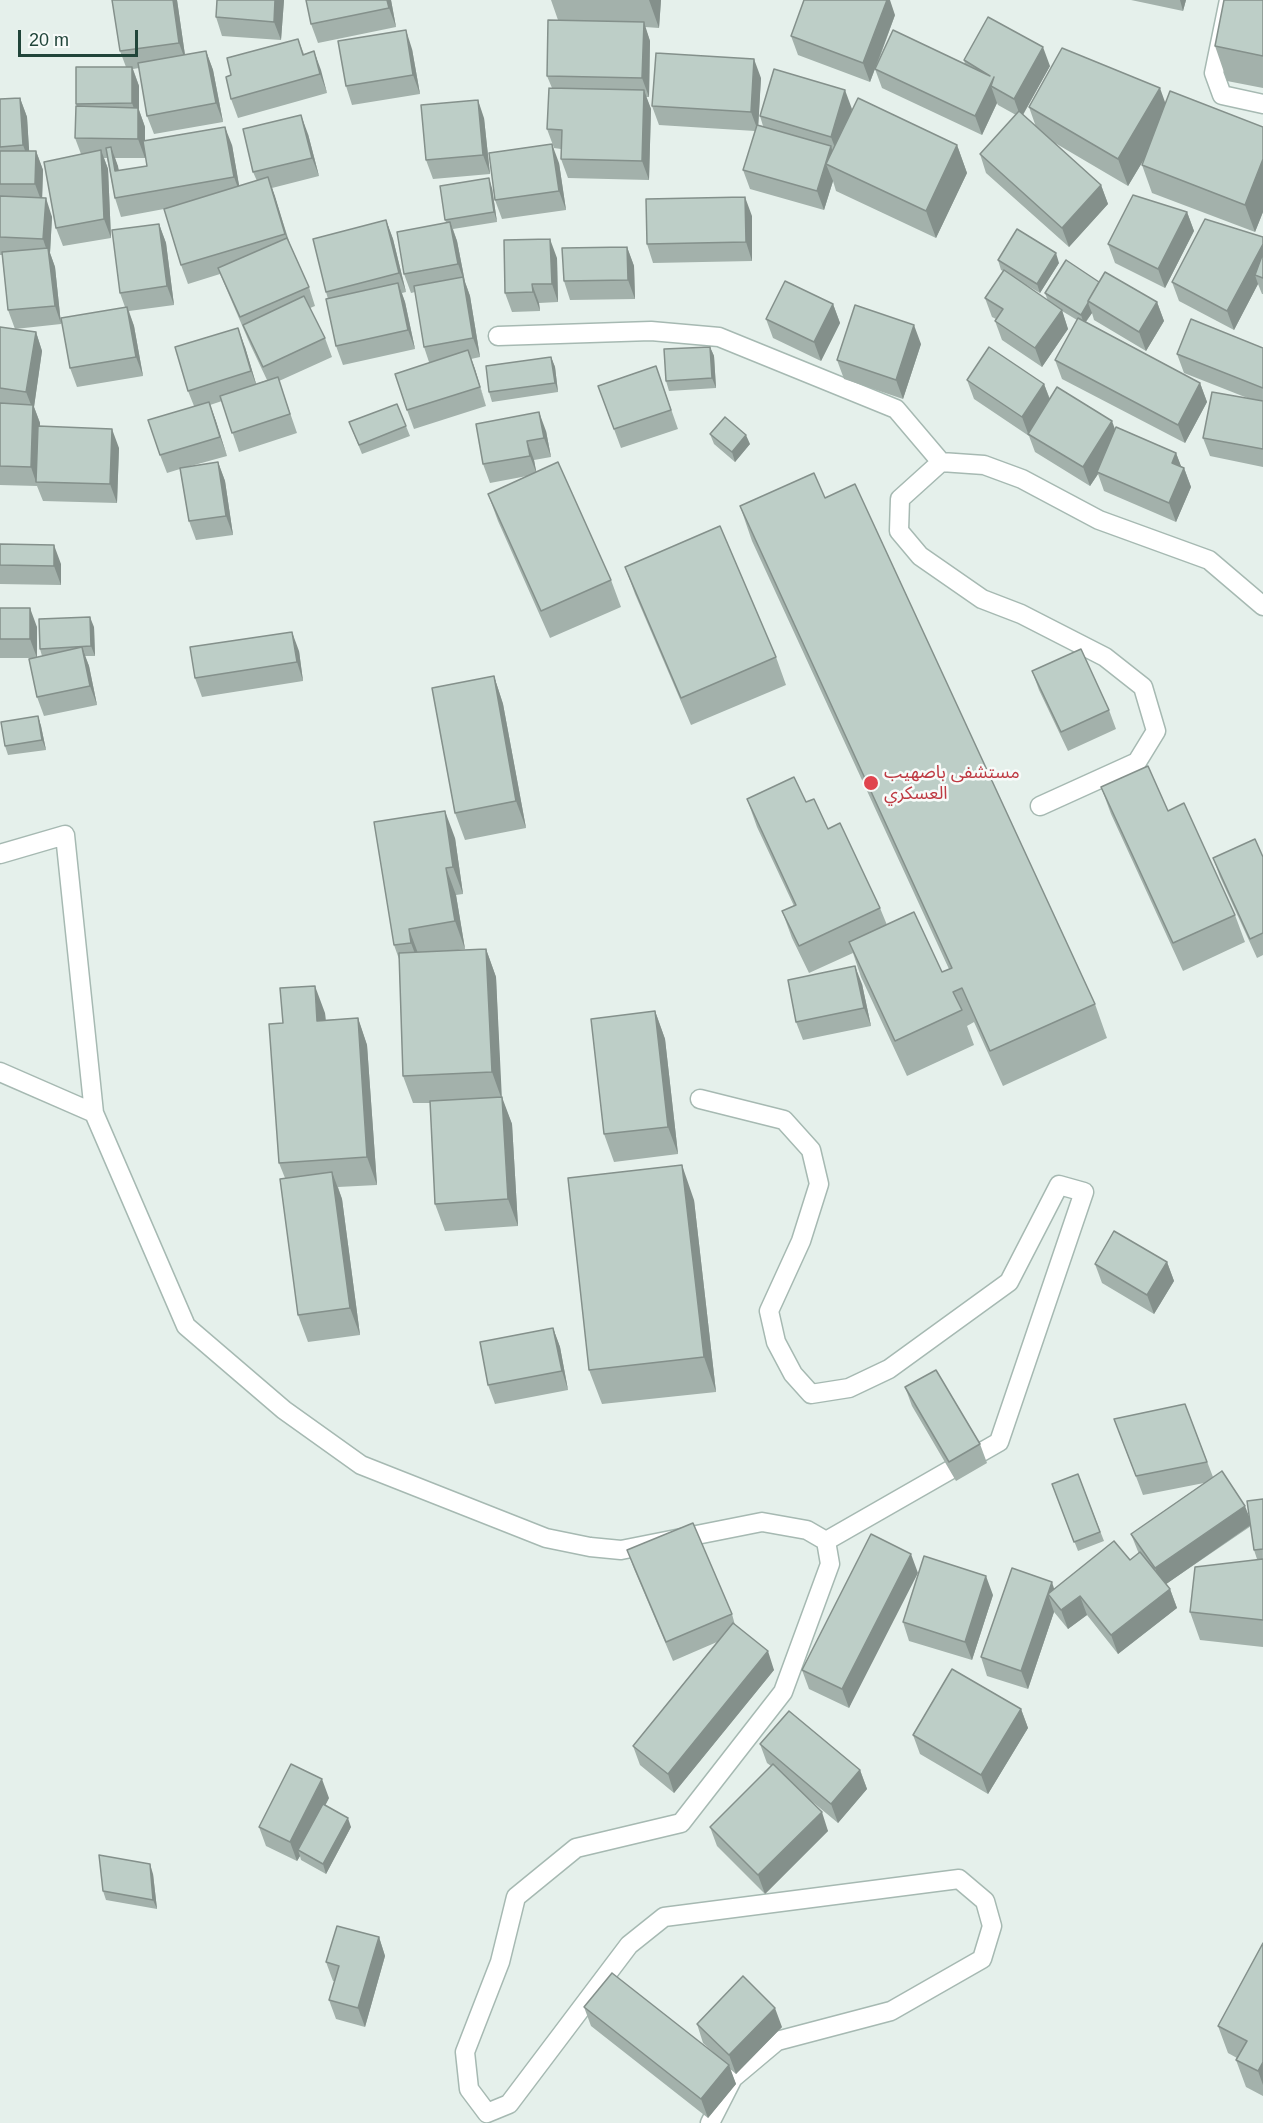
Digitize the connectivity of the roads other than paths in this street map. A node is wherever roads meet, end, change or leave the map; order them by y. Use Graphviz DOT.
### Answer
graph roads {
  1 [pos="1228,0"];
  2 [pos="1263,104"];
  3 [pos="498,336"];
  4 [pos="941,462"];
  5 [pos="1263,606"];
  6 [pos="1040,806"];
  7 [pos="0,854"];
  8 [pos="0,1072"];
  9 [pos="700,1099"];
  10 [pos="94,1113"];
  11 [pos="826,1541"];
  12 [pos="710,2123"];
  1 -- 2 [label="street"];
  3 -- 4 [label="street"];
  4 -- 5 [label="street"];
  4 -- 6 [label="street"];
  7 -- 10 [label="street"];
  8 -- 10 [label="street"];
  9 -- 11 [label="street"];
  10 -- 11 [label="street"];
  11 -- 12 [label="street"];
}
